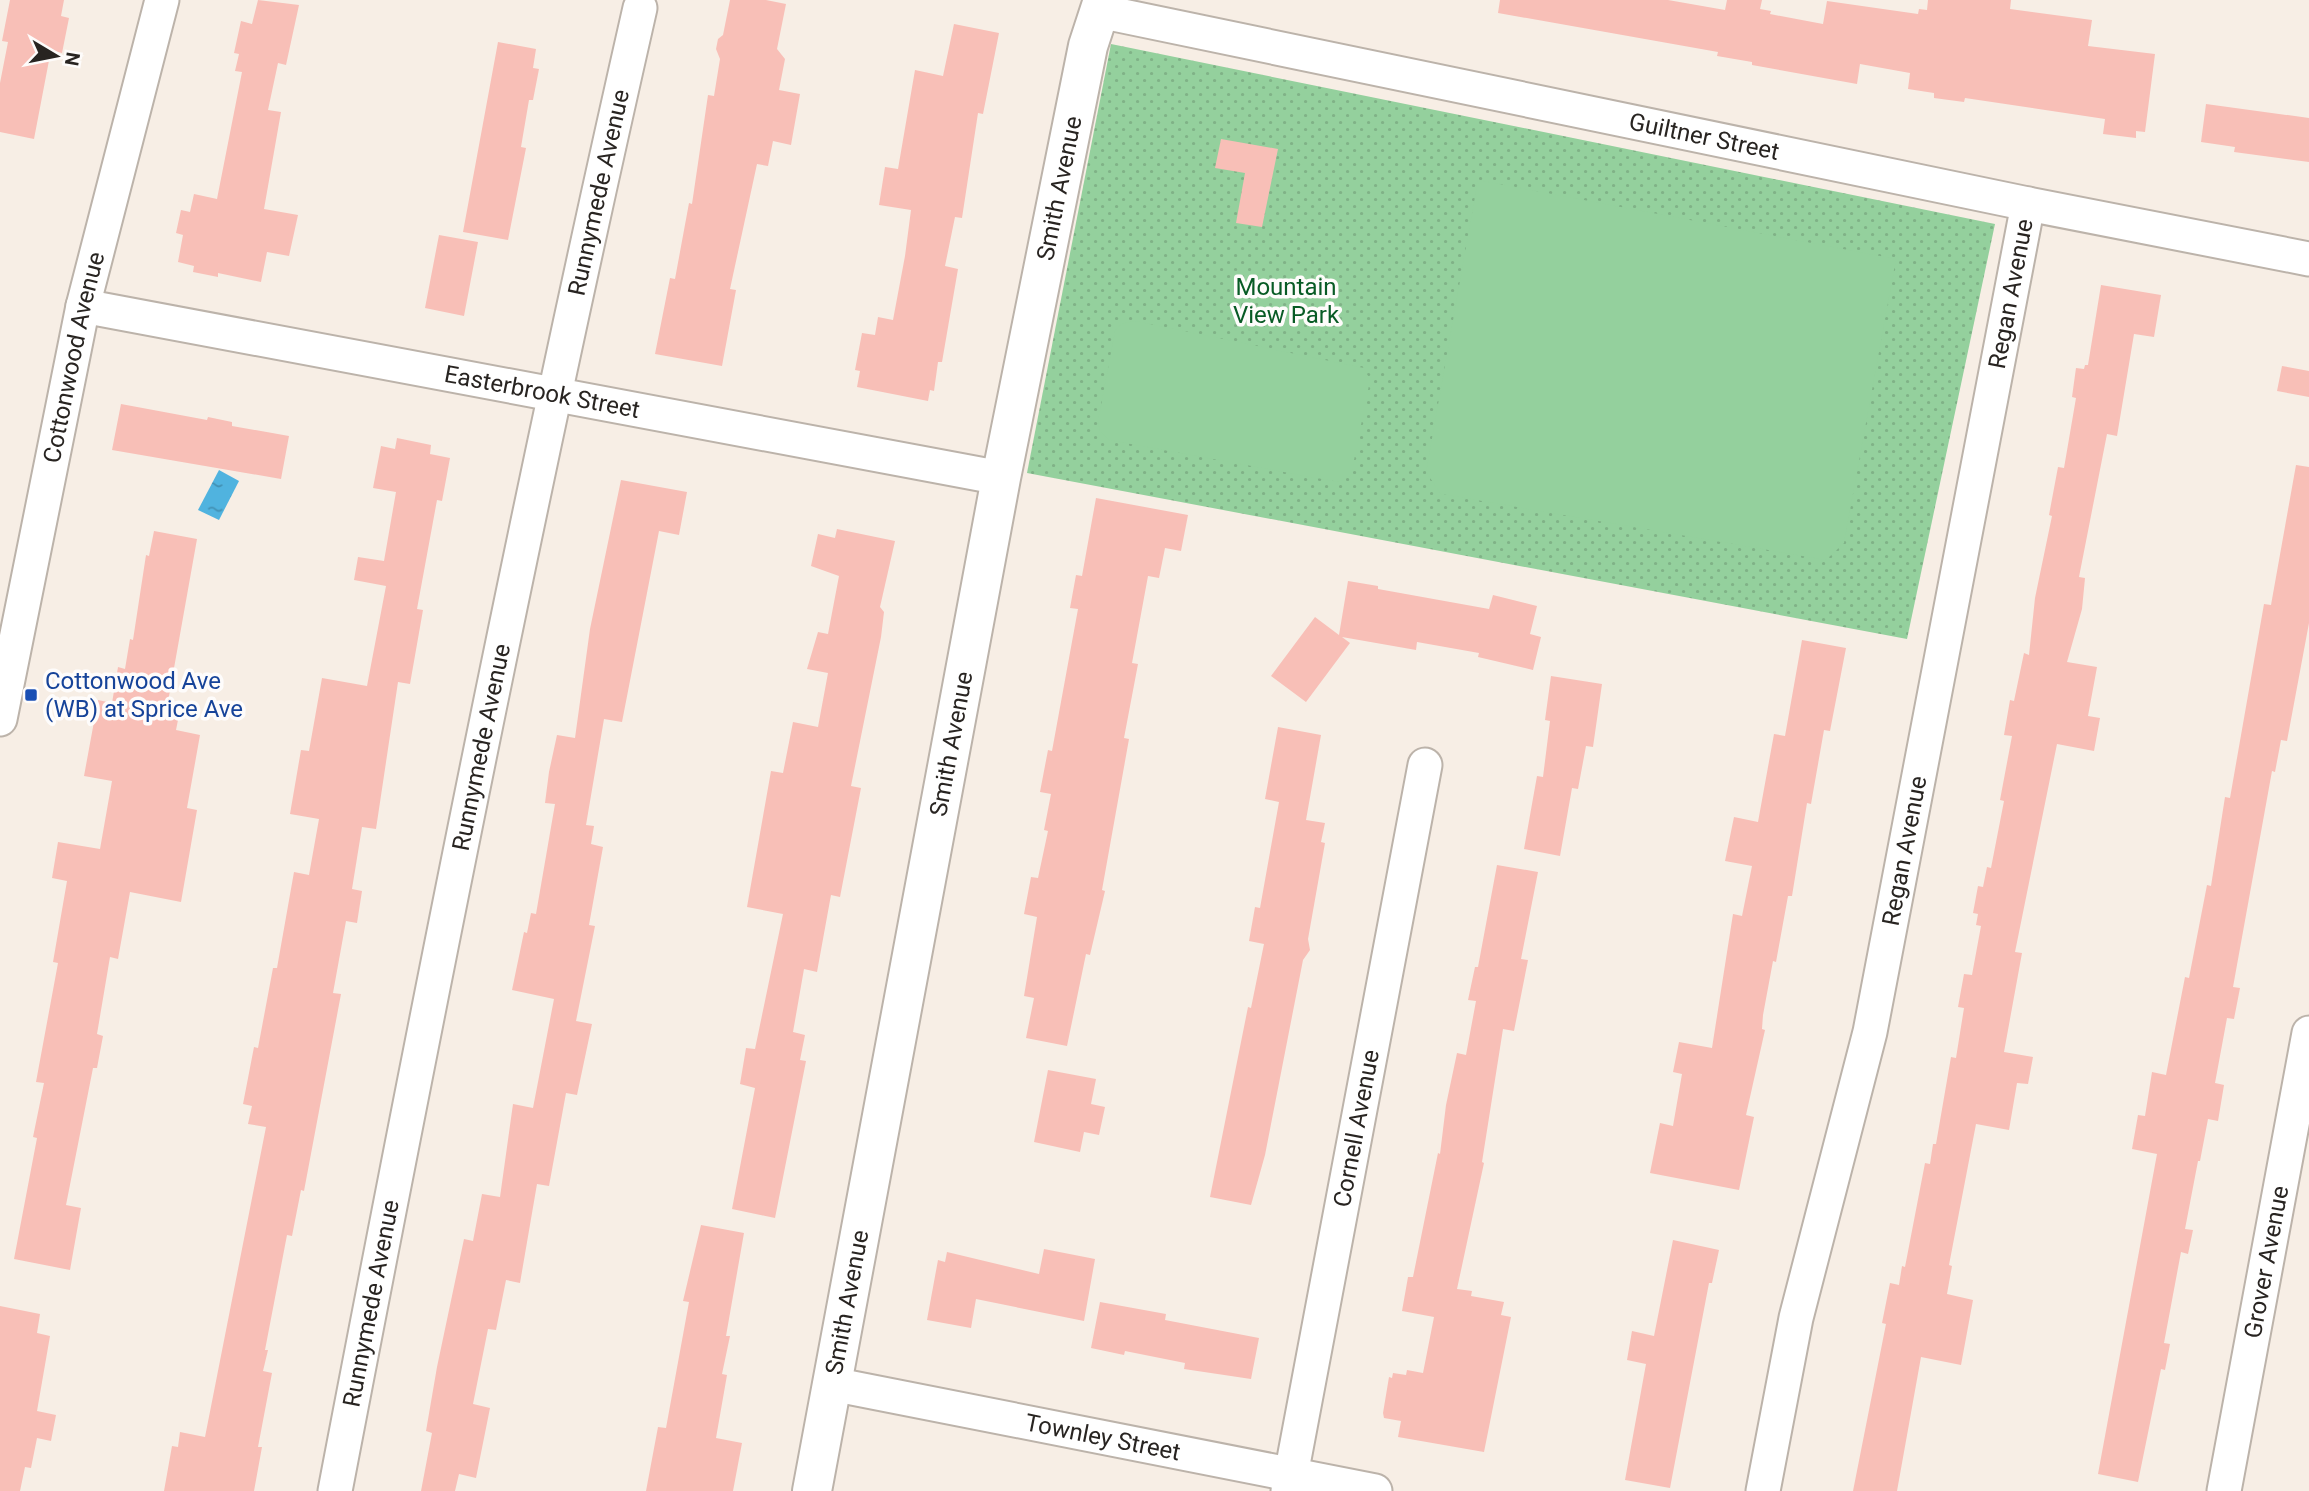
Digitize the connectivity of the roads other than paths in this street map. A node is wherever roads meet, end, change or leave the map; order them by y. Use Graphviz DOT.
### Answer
graph roads {
  1 [pos="162,0"];
  2 [pos="1101,6"];
  3 [pos="640,8"];
  4 [pos="2028,204"];
  5 [pos="2309,259"];
  6 [pos="83,306"];
  7 [pos="554,393"];
  8 [pos="1001,478"];
  9 [pos="0,719"];
  10 [pos="1425,765"];
  11 [pos="2309,1033"];
  12 [pos="832,1384"];
  13 [pos="1290,1483"];
  14 [pos="335,1491"];
  15 [pos="812,1491"];
  16 [pos="1375,1491"];
  17 [pos="1763,1491"];
  18 [pos="2224,1491"];
  1 -- 6 [label="street, Cottonwood Avenue"];
  2 -- 4 [label="street, Guiltner Street"];
  2 -- 8 [label="street, Smith Avenue"];
  3 -- 7 [label="street, Runnymede Avenue"];
  4 -- 5 [label="street, Guiltner Street"];
  4 -- 17 [label="street, Regan Avenue"];
  6 -- 7 [label="street, Easterbrook Street"];
  6 -- 9 [label="street, Cottonwood Avenue"];
  7 -- 8 [label="street, Easterbrook Street"];
  7 -- 14 [label="street, Runnymede Avenue"];
  8 -- 12 [label="street, Smith Avenue"];
  10 -- 13 [label="street, Cornell Avenue"];
  11 -- 18 [label="street, Grover Avenue"];
  12 -- 13 [label="street, Townley Street"];
  12 -- 15 [label="street, Smith Avenue"];
  13 -- 16 [label="street, Townley Street"];
}
